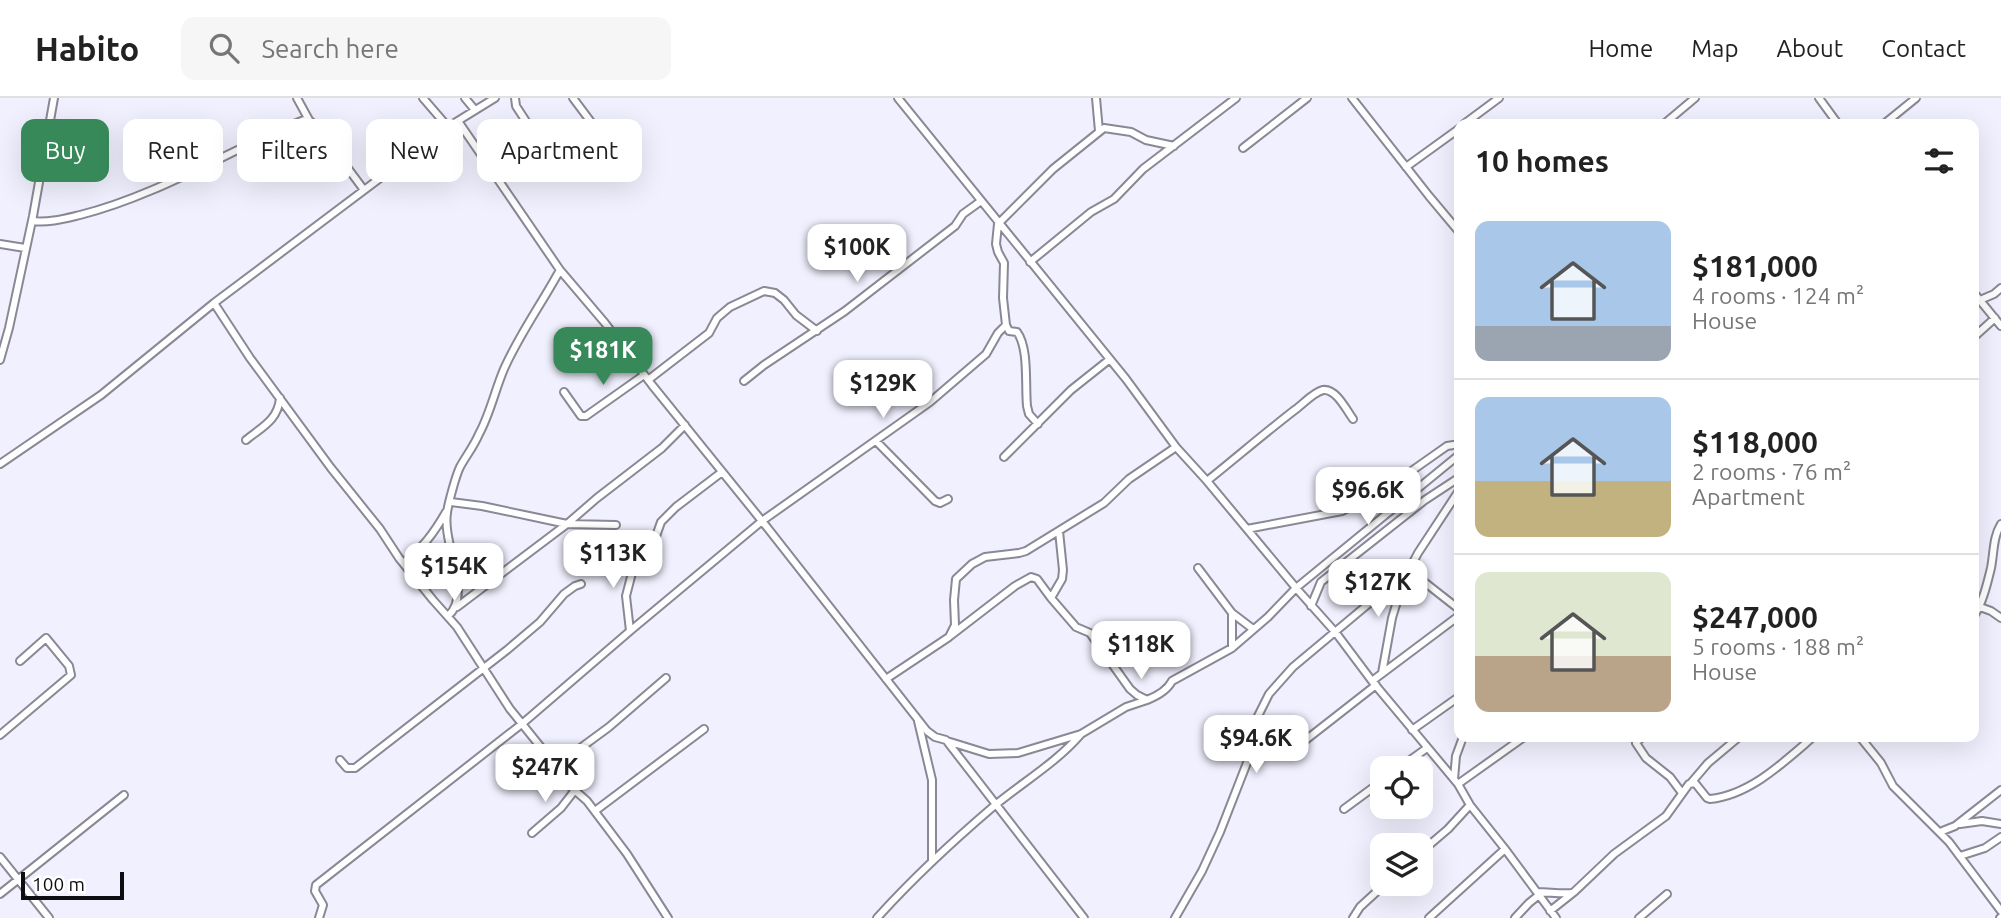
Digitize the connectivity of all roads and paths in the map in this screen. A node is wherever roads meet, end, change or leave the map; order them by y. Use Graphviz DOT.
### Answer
graph roads {
  1 [pos="54,98"];
  2 [pos="297,98"];
  3 [pos="423,98"];
  4 [pos="464,98"];
  5 [pos="495,98"];
  6 [pos="515,98"];
  7 [pos="573,98"];
  8 [pos="898,98"];
  9 [pos="1096,98"];
  10 [pos="1236,98"];
  11 [pos="1307,98"];
  12 [pos="1352,98"];
  13 [pos="1499,98"];
  14 [pos="1695,98"];
  15 [pos="1819,98"];
  16 [pos="1916,98"];
  17 [pos="1684,102"];
  18 [pos="475,110"];
  19 [pos="308,119"];
  20 [pos="441,119"];
  21 [pos="461,119"];
  22 [pos="524,119"];
  23 [pos="589,119"];
  24 [pos="1471,119"];
  25 [pos="1669,119"];
  26 [pos="1834,119"];
  27 [pos="1890,119"];
  28 [pos="463,128"];
  29 [pos="1099,131"];
  30 [pos="1454,132"];
  31 [pos="1174,146"];
  32 [pos="1243,148"];
  33 [pos="237,150"];
  34 [pos="1406,167"];
  35 [pos="352,174"];
  36 [pos="375,182"];
  37 [pos="364,190"];
  38 [pos="981,201"];
  39 [pos="32,221"];
  40 [pos="998,224"];
  41 [pos="1454,226"];
  42 [pos="0,244"];
  43 [pos="25,248"];
  44 [pos="1030,262"];
  45 [pos="561,270"];
  46 [pos="2001,288"];
  47 [pos="1980,300"];
  48 [pos="214,303"];
  49 [pos="1995,318"];
  50 [pos="1006,325"];
  51 [pos="2001,326"];
  52 [pos="817,331"];
  53 [pos="1979,332"];
  54 [pos="1110,359"];
  55 [pos="0,360"];
  56 [pos="646,377"];
  57 [pos="744,381"];
  58 [pos="564,392"];
  59 [pos="280,398"];
  60 [pos="1353,419"];
  61 [pos="1038,424"];
  62 [pos="685,425"];
  63 [pos="246,440"];
  64 [pos="876,441"];
  65 [pos="1454,445"];
  66 [pos="1176,447"];
  67 [pos="1004,457"];
  68 [pos="1454,459"];
  69 [pos="0,464"];
  70 [pos="722,472"];
  71 [pos="1207,481"];
  72 [pos="1454,481"];
  73 [pos="1454,498"];
  74 [pos="948,499"];
  75 [pos="451,502"];
  76 [pos="447,511"];
  77 [pos="762,521"];
  78 [pos="567,524"];
  79 [pos="2001,524"];
  80 [pos="616,525"];
  81 [pos="1247,529"];
  82 [pos="1059,531"];
  83 [pos="403,563"];
  84 [pos="1198,568"];
  85 [pos="1407,571"];
  86 [pos="581,584"];
  87 [pos="1296,588"];
  88 [pos="1051,598"];
  89 [pos="1311,606"];
  90 [pos="1454,607"];
  91 [pos="1980,607"];
  92 [pos="456,608"];
  93 [pos="1232,613"];
  94 [pos="448,616"];
  95 [pos="1454,617"];
  96 [pos="2001,618"];
  97 [pos="1253,629"];
  98 [pos="630,631"];
  99 [pos="1336,633"];
  100 [pos="949,637"];
  101 [pos="1233,648"];
  102 [pos="20,660"];
  103 [pos="483,668"];
  104 [pos="1382,673"];
  105 [pos="666,678"];
  106 [pos="886,679"];
  107 [pos="1374,683"];
  108 [pos="1147,700"];
  109 [pos="1454,700"];
  110 [pos="916,716"];
  111 [pos="523,723"];
  112 [pos="704,729"];
  113 [pos="1412,730"];
  114 [pos="1081,734"];
  115 [pos="0,735"];
  116 [pos="946,740"];
  117 [pos="1461,742"];
  118 [pos="1516,742"];
  119 [pos="1637,742"];
  120 [pos="1733,742"];
  121 [pos="1807,742"];
  122 [pos="1864,742"];
  123 [pos="1298,746"];
  124 [pos="1427,748"];
  125 [pos="1416,756"];
  126 [pos="340,760"];
  127 [pos="556,766"];
  128 [pos="1456,782"];
  129 [pos="1691,783"];
  130 [pos="575,790"];
  131 [pos="1370,790"];
  132 [pos="2001,790"];
  133 [pos="1682,793"];
  134 [pos="124,795"];
  135 [pos="995,805"];
  136 [pos="1470,805"];
  137 [pos="1344,809"];
  138 [pos="595,811"];
  139 [pos="1958,824"];
  140 [pos="2001,824"];
  141 [pos="1940,832"];
  142 [pos="531,833"];
  143 [pos="2001,837"];
  144 [pos="1433,842"];
  145 [pos="1505,849"];
  146 [pos="1960,856"];
  147 [pos="0,857"];
  148 [pos="932,861"];
  149 [pos="19,879"];
  150 [pos="1574,892"];
  151 [pos="0,894"];
  152 [pos="1538,894"];
  153 [pos="1667,894"];
  154 [pos="1372,896"];
  155 [pos="1550,911"];
  156 [pos="2001,911"];
  157 [pos="49,918"];
  158 [pos="319,918"];
  159 [pos="668,918"];
  160 [pos="877,918"];
  161 [pos="1084,918"];
  162 [pos="1175,918"];
  163 [pos="1353,918"];
  164 [pos="1429,918"];
  165 [pos="1515,918"];
  166 [pos="1556,918"];
  167 [pos="1639,918"];
  1 -- 39 [label="street"];
  2 -- 19 [label="street"];
  3 -- 20 [label="street"];
  4 -- 18 [label="street"];
  5 -- 18 [label="street"];
  6 -- 22 [label="street"];
  7 -- 23 [label="street"];
  8 -- 38 [label="street"];
  9 -- 29 [label="street"];
  10 -- 31 [label="street"];
  11 -- 32 [label="street"];
  12 -- 34 [label="street"];
  13 -- 24 [label="street"];
  14 -- 17 [label="street"];
  15 -- 26 [label="street"];
  16 -- 27 [label="street"];
  17 -- 25 [label="street"];
  18 -- 21 [label="street"];
  28 -- 45 [label="street"];
  29 -- 31 [label="street"];
  29 -- 40 [label="street"];
  30 -- 34 [label="street"];
  31 -- 44 [label="street"];
  33 -- 39 [label="street"];
  34 -- 41 [label="street"];
  35 -- 37 [label="street"];
  36 -- 37 [label="street"];
  37 -- 48 [label="street"];
  38 -- 40 [label="street"];
  38 -- 52 [label="street"];
  39 -- 43 [label="street"];
  40 -- 44 [label="street"];
  40 -- 50 [label="street"];
  42 -- 43 [label="street"];
  43 -- 55 [label="street"];
  44 -- 54 [label="street"];
  45 -- 56 [label="street"];
  45 -- 75 [label="street"];
  46 -- 47 [label="street"];
  47 -- 49 [label="street"];
  48 -- 59 [label="street"];
  48 -- 69 [label="street"];
  49 -- 51 [label="street"];
  49 -- 53 [label="street"];
  50 -- 61 [label="street"];
  50 -- 64 [label="street"];
  52 -- 56 [label="street"];
  52 -- 57 [label="street"];
  54 -- 61 [label="street"];
  54 -- 66 [label="street"];
  56 -- 58 [label="street"];
  56 -- 62 [label="street"];
  59 -- 63 [label="street"];
  59 -- 83 [label="street"];
  60 -- 71 [label="street"];
  61 -- 67 [label="street"];
  62 -- 70 [label="street"];
  62 -- 78 [label="street"];
  64 -- 74 [label="street"];
  64 -- 77 [label="street"];
  65 -- 81 [label="street"];
  66 -- 71 [label="street"];
  66 -- 82 [label="street"];
  68 -- 87 [label="street"];
  70 -- 77 [label="street"];
  70 -- 98 [label="street"];
  71 -- 81 [label="street"];
  72 -- 89 [label="street"];
  73 -- 85 [label="street"];
  75 -- 76 [label="street"];
  75 -- 78 [label="street"];
  76 -- 83 [label="street"];
  76 -- 92 [label="street"];
  77 -- 98 [label="street"];
  77 -- 106 [label="street"];
  78 -- 80 [label="street"];
  78 -- 92 [label="street"];
  79 -- 91 [label="street"];
  81 -- 87 [label="street"];
  82 -- 88 [label="street"];
  82 -- 100 [label="street"];
  83 -- 94 [label="street"];
  84 -- 93 [label="street"];
  85 -- 90 [label="street"];
  85 -- 99 [label="street"];
  85 -- 104 [label="street"];
  86 -- 103 [label="street"];
  87 -- 89 [label="street"];
  87 -- 97 [label="street"];
  88 -- 100 [label="street"];
  88 -- 108 [label="street"];
  89 -- 99 [label="street"];
  91 -- 96 [label="street"];
  92 -- 94 [label="street"];
  93 -- 97 [label="street"];
  93 -- 101 [label="street"];
  94 -- 103 [label="street"];
  95 -- 104 [label="street"];
  97 -- 101 [label="street"];
  98 -- 111 [label="street"];
  99 -- 107 [label="street"];
  99 -- 162 [label="street"];
  100 -- 106 [label="street"];
  101 -- 108 [label="street"];
  102 -- 115 [label="street"];
  103 -- 111 [label="street"];
  103 -- 126 [label="street"];
  104 -- 107 [label="street"];
  105 -- 127 [label="street"];
  106 -- 110 [label="street"];
  107 -- 113 [label="street"];
  107 -- 123 [label="street"];
  108 -- 114 [label="street"];
  109 -- 113 [label="street"];
  110 -- 116 [label="street"];
  110 -- 148 [label="street"];
  111 -- 127 [label="street"];
  111 -- 158 [label="street"];
  112 -- 138 [label="street"];
  113 -- 124 [label="street"];
  114 -- 116 [label="street"];
  114 -- 135 [label="street"];
  116 -- 135 [label="street"];
  117 -- 128 [label="street"];
  118 -- 128 [label="street"];
  119 -- 133 [label="street"];
  120 -- 129 [label="street"];
  121 -- 129 [label="street"];
  122 -- 141 [label="street"];
  124 -- 125 [label="street"];
  124 -- 128 [label="street"];
  127 -- 130 [label="street"];
  128 -- 136 [label="street"];
  129 -- 133 [label="street"];
  130 -- 138 [label="street"];
  130 -- 142 [label="street"];
  131 -- 137 [label="street"];
  132 -- 139 [label="street"];
  133 -- 150 [label="street"];
  134 -- 149 [label="street"];
  135 -- 148 [label="street"];
  135 -- 161 [label="street"];
  136 -- 144 [label="street"];
  136 -- 145 [label="street"];
  138 -- 159 [label="street"];
  139 -- 140 [label="street"];
  139 -- 141 [label="street"];
  141 -- 146 [label="street"];
  143 -- 146 [label="street"];
  145 -- 152 [label="street"];
  145 -- 164 [label="street"];
  146 -- 156 [label="street"];
  147 -- 149 [label="street"];
  148 -- 160 [label="street"];
  149 -- 151 [label="street"];
  149 -- 157 [label="street"];
  150 -- 152 [label="street"];
  150 -- 155 [label="street"];
  152 -- 155 [label="street"];
  152 -- 165 [label="street"];
  153 -- 167 [label="street"];
  154 -- 163 [label="street"];
  155 -- 166 [label="street"];
}
